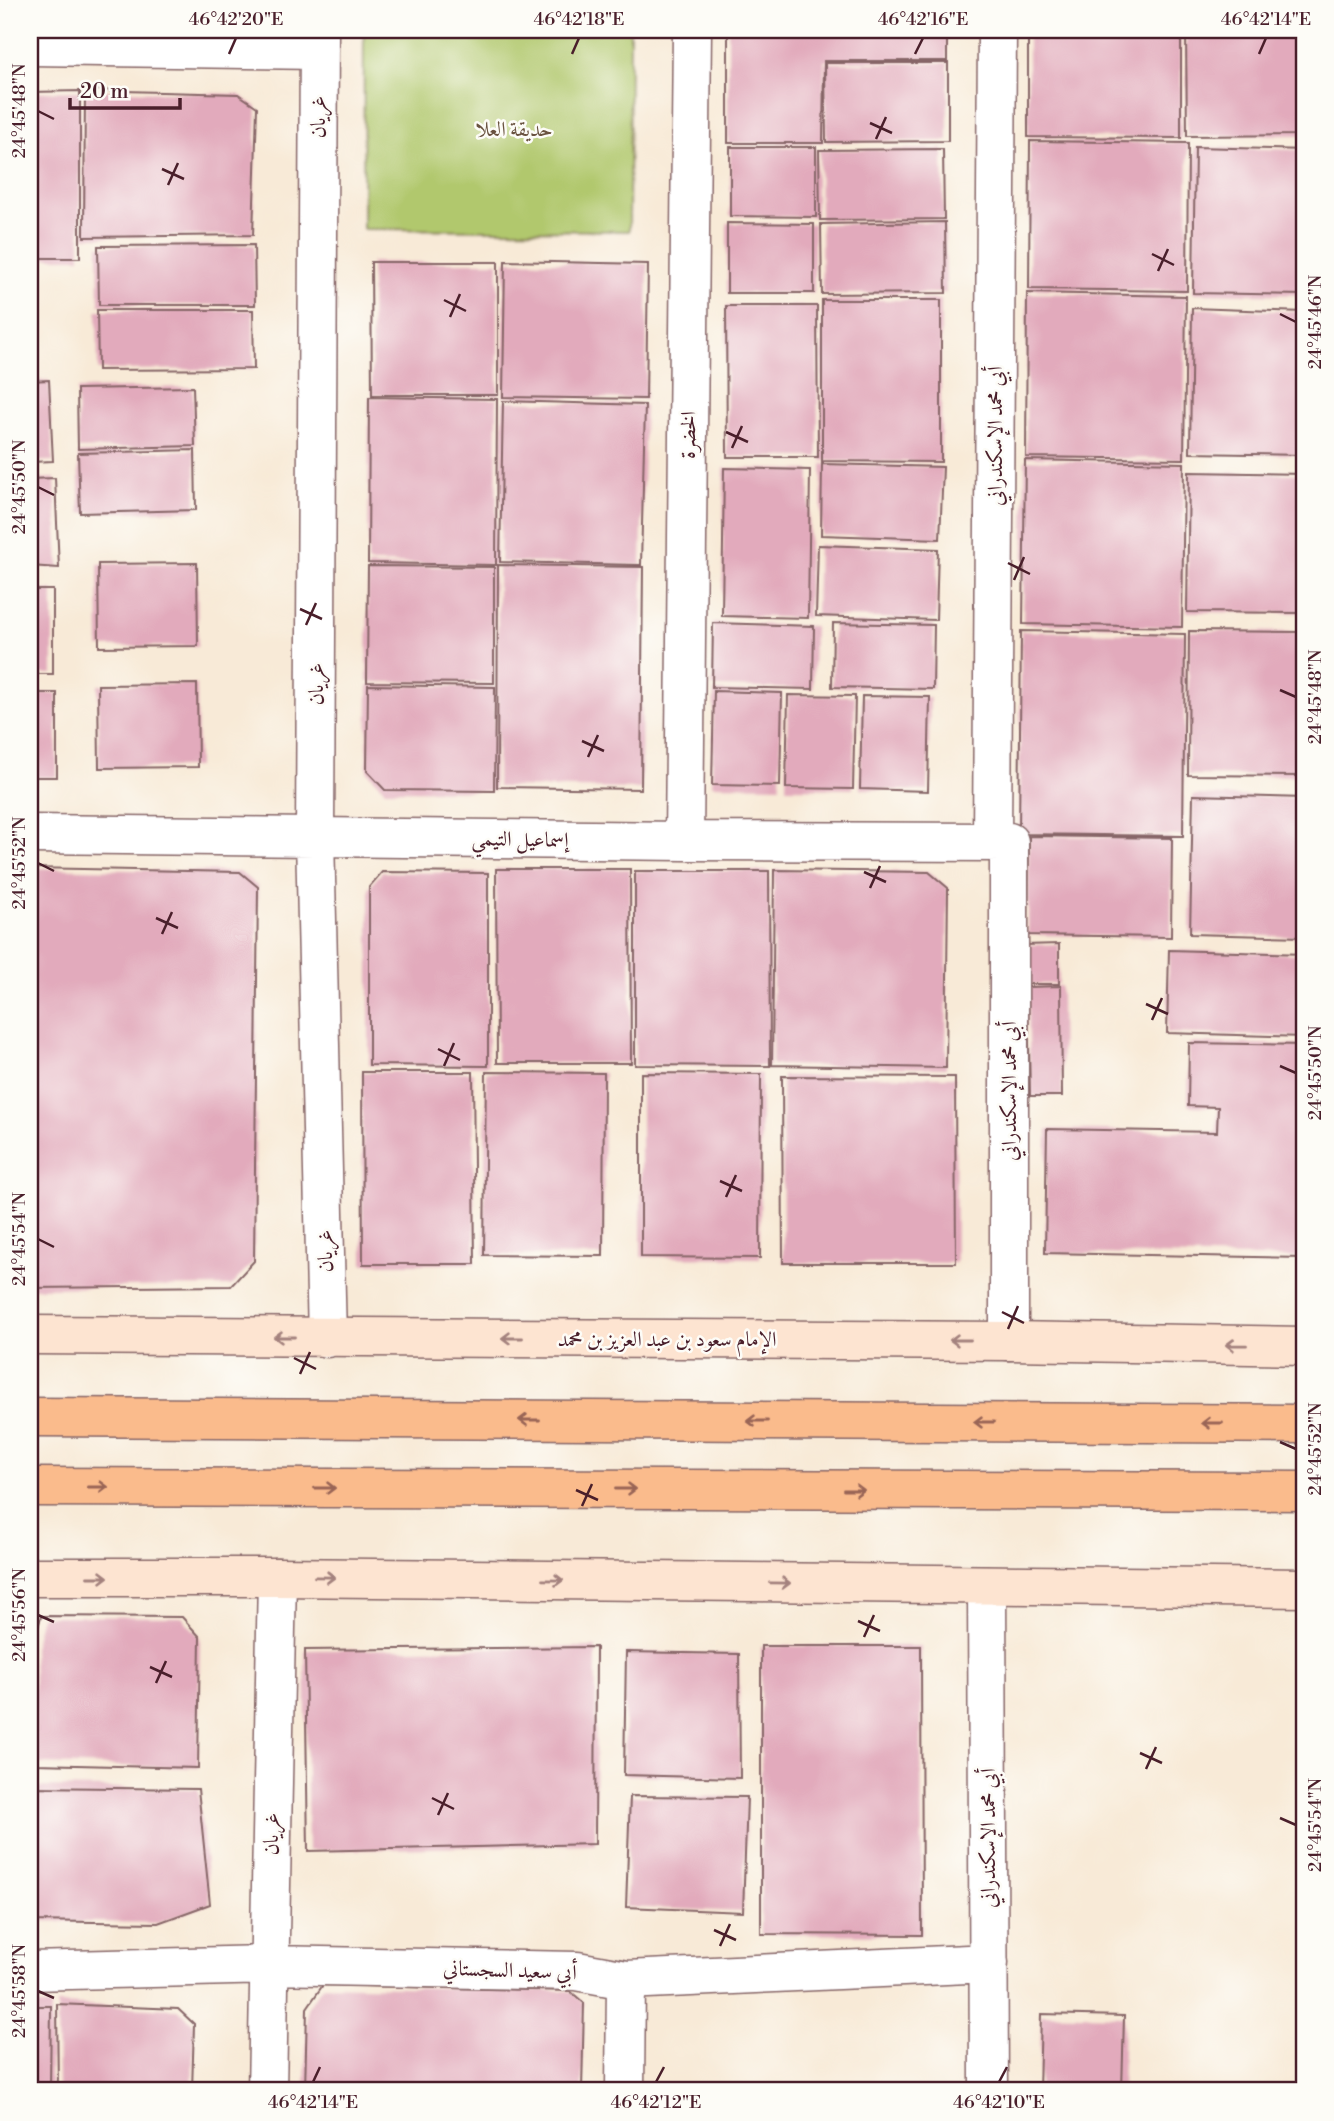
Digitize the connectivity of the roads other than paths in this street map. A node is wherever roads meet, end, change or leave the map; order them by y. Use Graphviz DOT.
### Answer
graph roads {
  1 [pos="692,30"];
  2 [pos="997,30"];
  3 [pos="319,40"];
  4 [pos="30,46"];
  5 [pos="30,834"];
  6 [pos="315,837"];
  7 [pos="684,841"];
  8 [pos="1001,842"];
  9 [pos="30,1335"];
  10 [pos="327,1338"];
  11 [pos="1009,1340"];
  12 [pos="1304,1346"];
  13 [pos="30,1417"];
  14 [pos="1304,1424"];
  15 [pos="30,1487"];
  16 [pos="1304,1491"];
  17 [pos="30,1577"];
  18 [pos="277,1577"];
  19 [pos="987,1585"];
  20 [pos="1304,1588"];
  21 [pos="989,1962"];
  22 [pos="269,1965"];
  23 [pos="30,1971"];
  24 [pos="626,1980"];
  25 [pos="267,2091"];
  26 [pos="625,2091"];
  27 [pos="989,2091"];
  1 -- 7 [label="street, الخضرة"];
  2 -- 8 [label="street, أبي محمد الإسكندراني"];
  3 -- 4 [label="street"];
  3 -- 6 [label="street, غريان"];
  5 -- 6 [label="street, إسماعيل التيمي"];
  6 -- 7 [label="street, إسماعيل التيمي"];
  6 -- 10 [label="street, غريان"];
  7 -- 8 [label="street, إسماعيل التيمي"];
  8 -- 11 [label="street, أبي محمد الإسكندراني"];
  10 -- 9 [label="street, الإمام سعود بن عبد العزيز بن محمد, one-way"];
  11 -- 10 [label="street, الإمام سعود بن عبد العزيز بن محمد, one-way"];
  12 -- 11 [label="street, الإمام سعود بن عبد العزيز بن محمد, one-way"];
  14 -- 13 [label="main road, one-way"];
  15 -- 16 [label="main road, one-way"];
  17 -- 18 [label="street, one-way"];
  18 -- 19 [label="street, one-way"];
  18 -- 22 [label="street, غريان"];
  19 -- 20 [label="street"];
  19 -- 21 [label="street, أبي محمد الإسكندراني"];
  21 -- 24 [label="street, أبي سعيد السجستاني"];
  21 -- 27 [label="street, أبي محمد الإسكندراني"];
  22 -- 23 [label="street, أبي سعيد السجستاني"];
  22 -- 24 [label="street, أبي سعيد السجستاني"];
  22 -- 25 [label="street, غريان"];
  24 -- 26 [label="street"];
}
